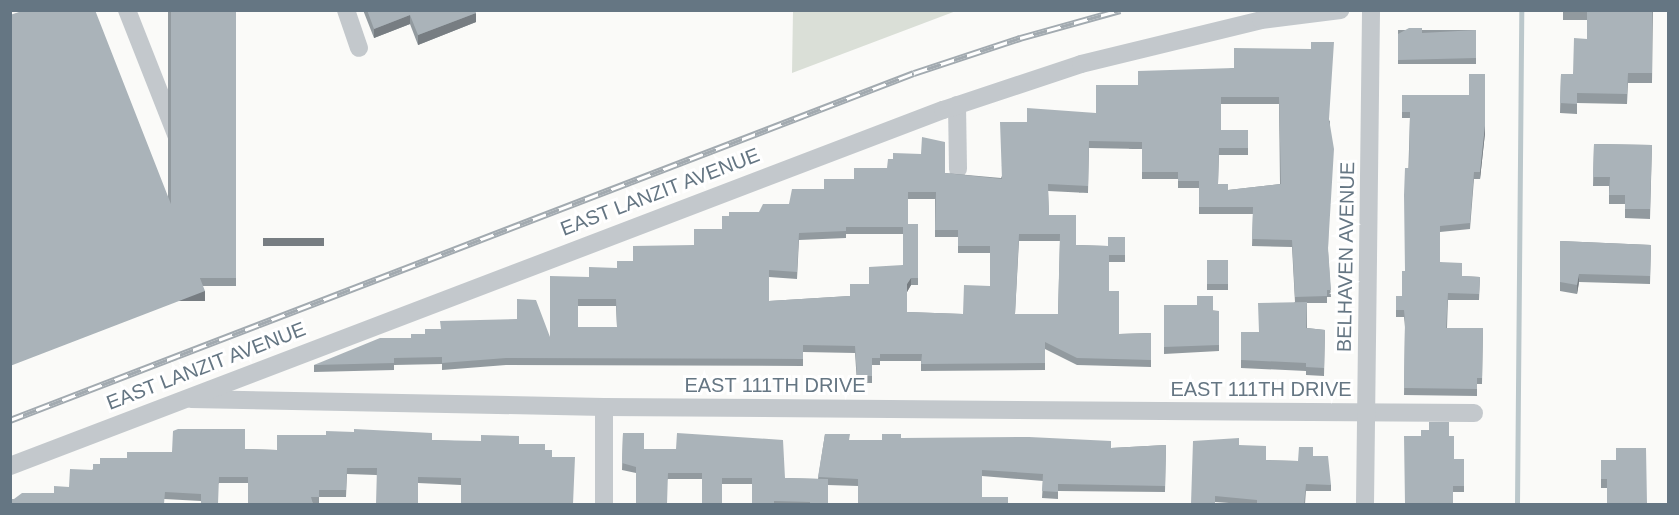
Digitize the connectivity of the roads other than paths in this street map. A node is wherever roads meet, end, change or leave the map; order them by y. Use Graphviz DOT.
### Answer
graph roads {
  1 [pos="127,10"];
  2 [pos="346,10"];
  3 [pos="1340,10"];
  4 [pos="1371,10"];
  5 [pos="359,48"];
  6 [pos="957,105"];
  7 [pos="958,169"];
  8 [pos="194,180"];
  9 [pos="183,398"];
  10 [pos="604,406"];
  11 [pos="1367,412"];
  12 [pos="1474,412"];
  13 [pos="10,466"];
  14 [pos="604,504"];
  15 [pos="1365,504"];
  1 -- 8 [label="street"];
  2 -- 5 [label="street"];
  3 -- 6 [label="street, EAST LANZIT AVENUE"];
  4 -- 11 [label="street, BELHAVEN AVENUE"];
  6 -- 7 [label="street"];
  6 -- 9 [label="street, EAST LANZIT AVENUE"];
  9 -- 10 [label="street, EAST 111TH DRIVE"];
  9 -- 13 [label="street, EAST LANZIT AVENUE"];
  10 -- 11 [label="street, EAST 111TH DRIVE"];
  10 -- 14 [label="street"];
  11 -- 12 [label="street, EAST 111TH DRIVE"];
  11 -- 15 [label="street, BELHAVEN AVENUE"];
}
